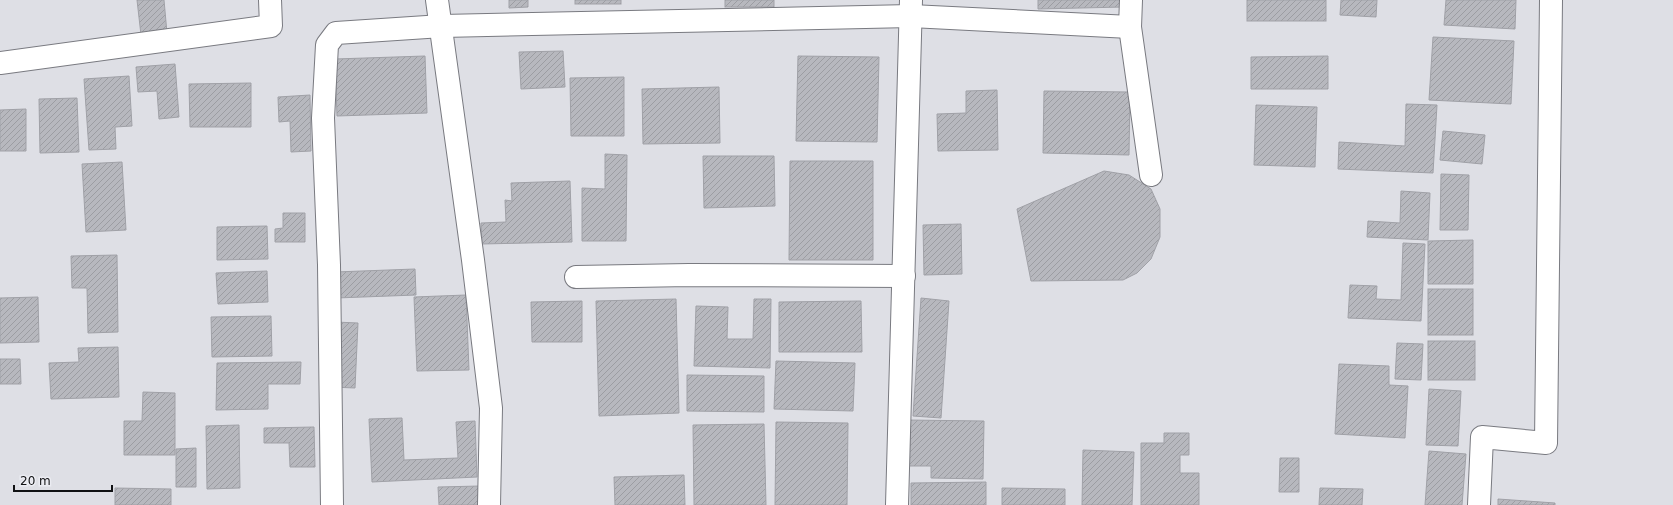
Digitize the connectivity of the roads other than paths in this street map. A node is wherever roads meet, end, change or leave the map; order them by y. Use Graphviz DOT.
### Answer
graph roads {
  1 [pos="270,0"];
  2 [pos="437,0"];
  3 [pos="1131,0"];
  4 [pos="1551,0"];
  5 [pos="911,8"];
  6 [pos="442,26"];
  7 [pos="1130,27"];
  8 [pos="0,62"];
  9 [pos="1151,175"];
  10 [pos="904,276"];
  11 [pos="576,277"];
  12 [pos="332,505"];
  13 [pos="489,505"];
  14 [pos="897,505"];
  15 [pos="1479,505"];
  1 -- 8 [label="street"];
  2 -- 6 [label="street"];
  3 -- 7 [label="street"];
  4 -- 15 [label="street"];
  5 -- 6 [label="street"];
  5 -- 7 [label="street"];
  5 -- 10 [label="street"];
  6 -- 12 [label="street"];
  6 -- 13 [label="street"];
  7 -- 9 [label="street"];
  10 -- 11 [label="street"];
  10 -- 14 [label="street"];
}
